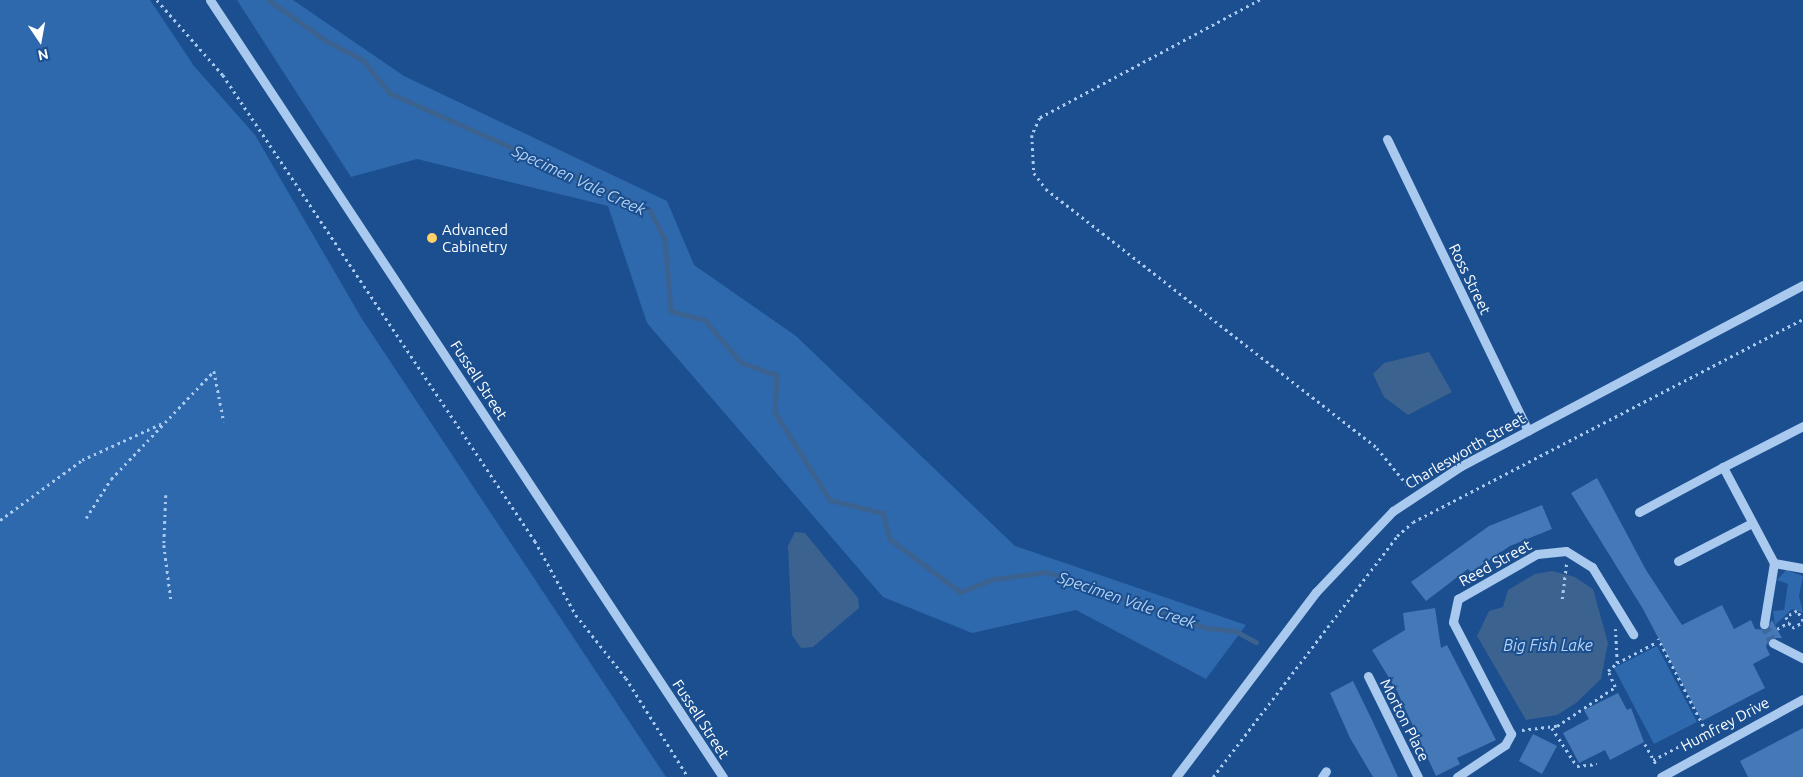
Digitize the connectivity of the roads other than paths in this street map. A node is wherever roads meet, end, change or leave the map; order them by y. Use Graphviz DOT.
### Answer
graph roads {
  1 [pos="210,0"];
  2 [pos="1387,139"];
  3 [pos="1803,285"];
  4 [pos="1803,426"];
  5 [pos="1528,431"];
  6 [pos="1723,467"];
  7 [pos="1639,512"];
  8 [pos="1752,523"];
  9 [pos="1678,562"];
  10 [pos="1774,563"];
  11 [pos="1803,568"];
  12 [pos="1764,624"];
  13 [pos="1633,634"];
  14 [pos="1773,643"];
  15 [pos="1803,658"];
  16 [pos="1368,676"];
  17 [pos="1803,699"];
  18 [pos="723,777"];
  19 [pos="1176,777"];
  20 [pos="1418,777"];
  21 [pos="1457,777"];
  22 [pos="1661,777"];
  1 -- 18 [label="street, Fussell Street"];
  2 -- 5 [label="street, Ross Street"];
  3 -- 5 [label="street, Charlesworth Street"];
  4 -- 6 [label="street"];
  5 -- 19 [label="street, Charlesworth Street"];
  6 -- 7 [label="street"];
  6 -- 8 [label="street"];
  8 -- 9 [label="street"];
  8 -- 10 [label="street"];
  10 -- 11 [label="street"];
  10 -- 12 [label="street"];
  13 -- 21 [label="street, Reed Street"];
  14 -- 15 [label="street"];
  16 -- 20 [label="street, Morton Place"];
  17 -- 22 [label="street, Humfrey Drive"];
}
